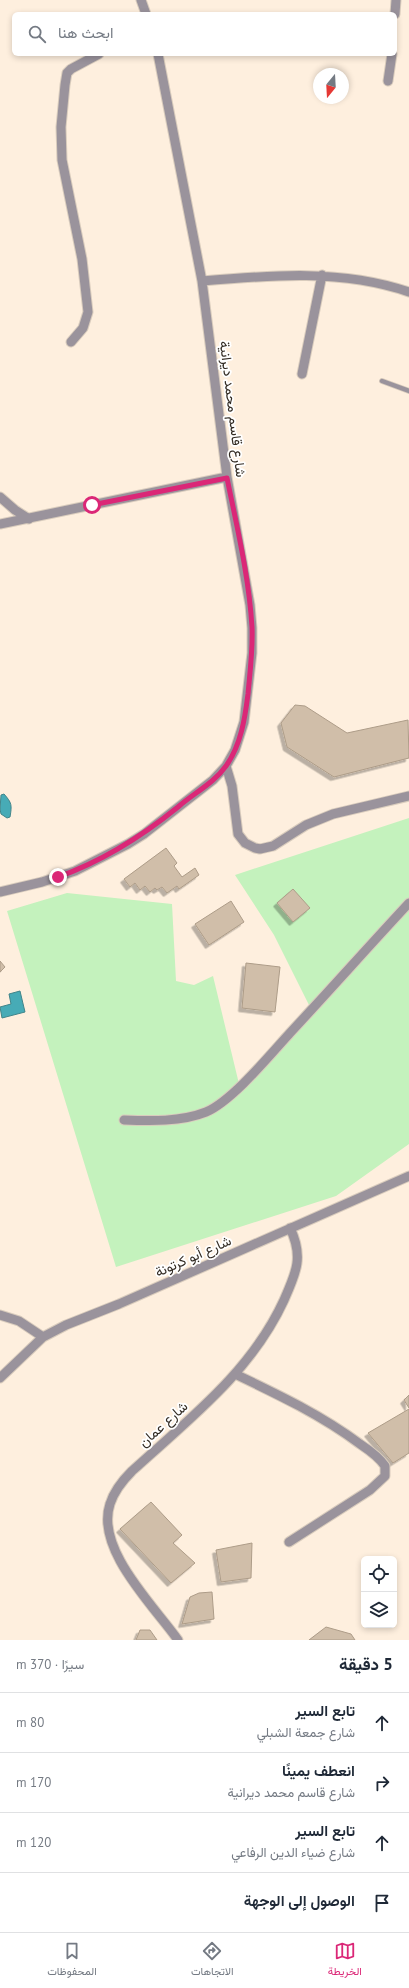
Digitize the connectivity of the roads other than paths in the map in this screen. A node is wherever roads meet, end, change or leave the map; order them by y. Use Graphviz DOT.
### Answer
graph roads {
  1 [pos="141,0"];
  2 [pos="396,0"];
  3 [pos="145,12"];
  4 [pos="395,12"];
  5 [pos="95,56"];
  6 [pos="158,56"];
  7 [pos="392,56"];
  8 [pos="388,82"];
  9 [pos="322,275"];
  10 [pos="202,281"];
  11 [pos="409,292"];
  12 [pos="71,342"];
  13 [pos="302,374"];
  14 [pos="382,381"];
  15 [pos="409,391"];
  16 [pos="227,478"];
  17 [pos="0,497"];
  18 [pos="29,519"];
  19 [pos="0,524"];
  20 [pos="226,766"];
  21 [pos="409,796"];
  22 [pos="0,892"];
  23 [pos="409,903"];
  24 [pos="124,1120"];
  25 [pos="409,1176"];
  26 [pos="290,1228"];
  27 [pos="0,1315"];
  28 [pos="43,1337"];
  29 [pos="235,1374"];
  30 [pos="0,1378"];
  31 [pos="289,1542"];
  32 [pos="178,1640"];
  1 -- 3 [label="street"];
  2 -- 4 [label="street"];
  5 -- 12 [label="street"];
  6 -- 10 [label="street, شارع قاسم محمد ديرانية"];
  7 -- 8 [label="street"];
  9 -- 10 [label="street"];
  9 -- 11 [label="street"];
  9 -- 13 [label="street"];
  10 -- 16 [label="street, شارع قاسم محمد ديرانية"];
  14 -- 15 [label="lane"];
  16 -- 18 [label="street"];
  16 -- 20 [label="street, شارع قاسم محمد ديرانية"];
  17 -- 18 [label="street"];
  18 -- 19 [label="street"];
  20 -- 21 [label="street"];
  20 -- 22 [label="street, شارع قاسم محمد ديرانية"];
  23 -- 24 [label="street"];
  25 -- 26 [label="street, شارع أبو كرتونة"];
  26 -- 28 [label="street, شارع أبو كرتونة"];
  26 -- 29 [label="street, شارع عمان"];
  27 -- 28 [label="street"];
  28 -- 30 [label="street, شارع أبو كرتونة"];
  29 -- 31 [label="street"];
  29 -- 32 [label="street, شارع عمان"];
}
